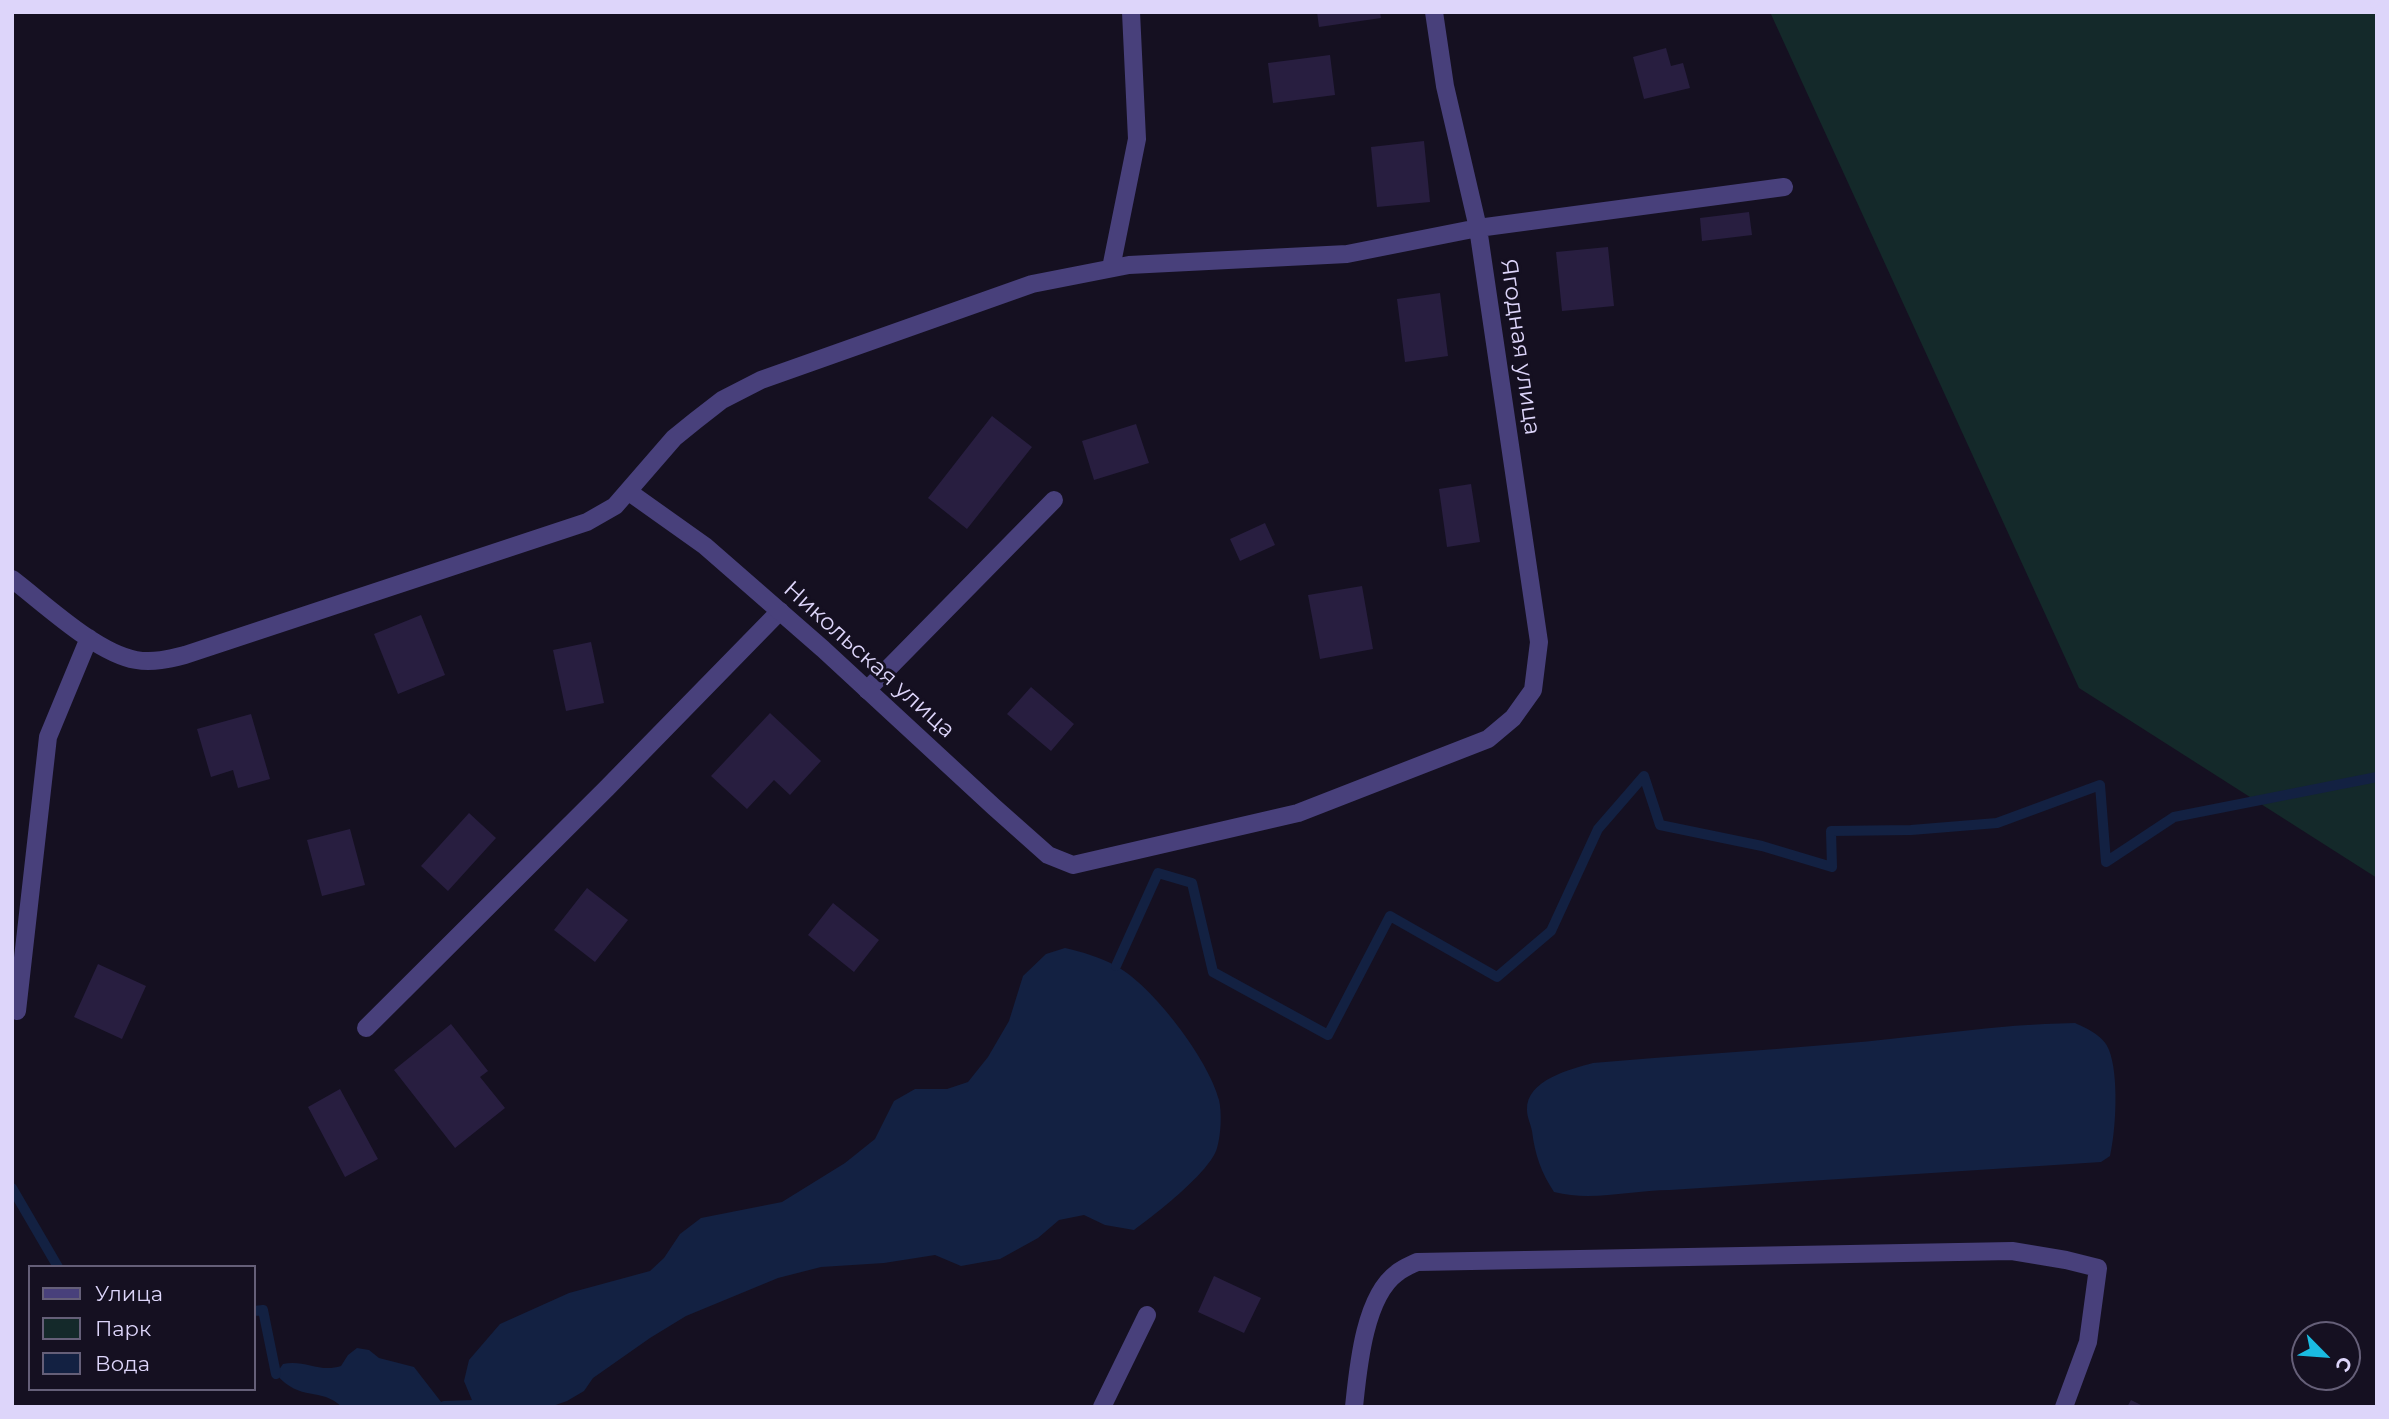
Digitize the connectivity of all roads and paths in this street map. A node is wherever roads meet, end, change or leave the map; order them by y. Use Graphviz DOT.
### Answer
graph roads {
  1 [pos="1131,12"];
  2 [pos="1434,12"];
  3 [pos="1784,187"];
  4 [pos="1478,228"];
  5 [pos="1111,268"];
  6 [pos="629,492"];
  7 [pos="1054,500"];
  8 [pos="12,579"];
  9 [pos="780,611"];
  10 [pos="89,638"];
  11 [pos="867,690"];
  12 [pos="1073,865"];
  13 [pos="17,1011"];
  14 [pos="366,1028"];
  15 [pos="1147,1315"];
  16 [pos="1102,1407"];
  17 [pos="1354,1407"];
  18 [pos="2064,1407"];
  1 -- 5 [label="street"];
  2 -- 4 [label="street, Ягодная улица"];
  3 -- 4 [label="street"];
  4 -- 5 [label="street"];
  4 -- 12 [label="street, Ягодная улица"];
  5 -- 6 [label="street"];
  6 -- 9 [label="street, Никольская улица"];
  6 -- 10 [label="street"];
  7 -- 11 [label="street"];
  8 -- 10 [label="street"];
  9 -- 11 [label="street, Никольская улица"];
  9 -- 14 [label="street"];
  10 -- 13 [label="street"];
  11 -- 12 [label="street, Никольская улица"];
  15 -- 16 [label="street"];
  17 -- 18 [label="street"];
}
